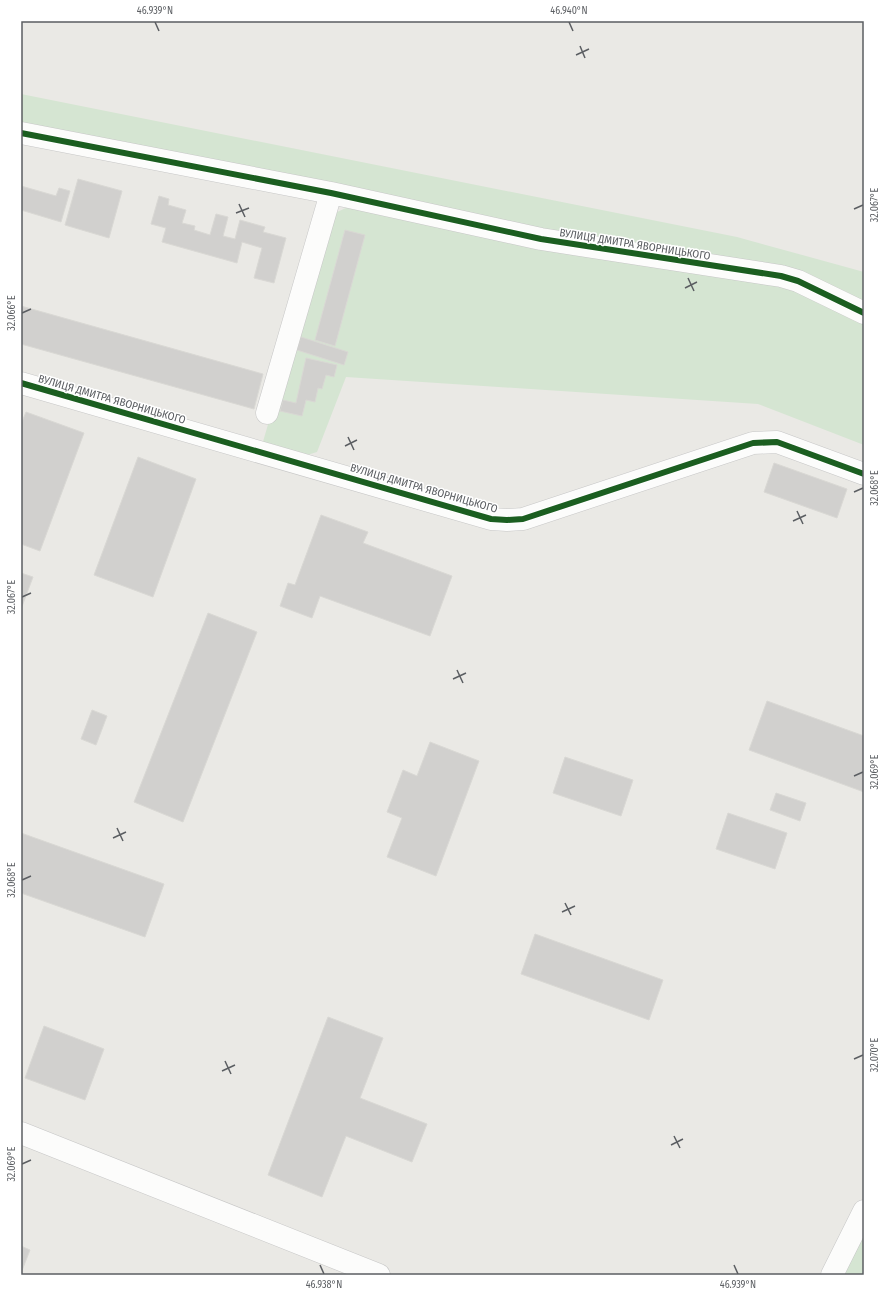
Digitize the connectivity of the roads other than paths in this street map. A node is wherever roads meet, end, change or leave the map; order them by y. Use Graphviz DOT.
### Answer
graph roads {
  1 [pos="21,133"];
  2 [pos="331,193"];
  3 [pos="864,313"];
  4 [pos="21,383"];
  5 [pos="267,413"];
  6 [pos="864,474"];
  7 [pos="21,1133"];
  8 [pos="864,1211"];
  9 [pos="379,1275"];
  10 [pos="832,1275"];
  1 -- 2 [label="street, ВУЛИЦЯ ДМИТРА ЯВОРНИЦЬКОГО"];
  2 -- 3 [label="street, ВУЛИЦЯ ДМИТРА ЯВОРНИЦЬКОГО"];
  2 -- 5 [label="street"];
  4 -- 6 [label="street, ВУЛИЦЯ ДМИТРА ЯВОРНИЦЬКОГО"];
  7 -- 9 [label="street"];
  8 -- 10 [label="street"];
}
